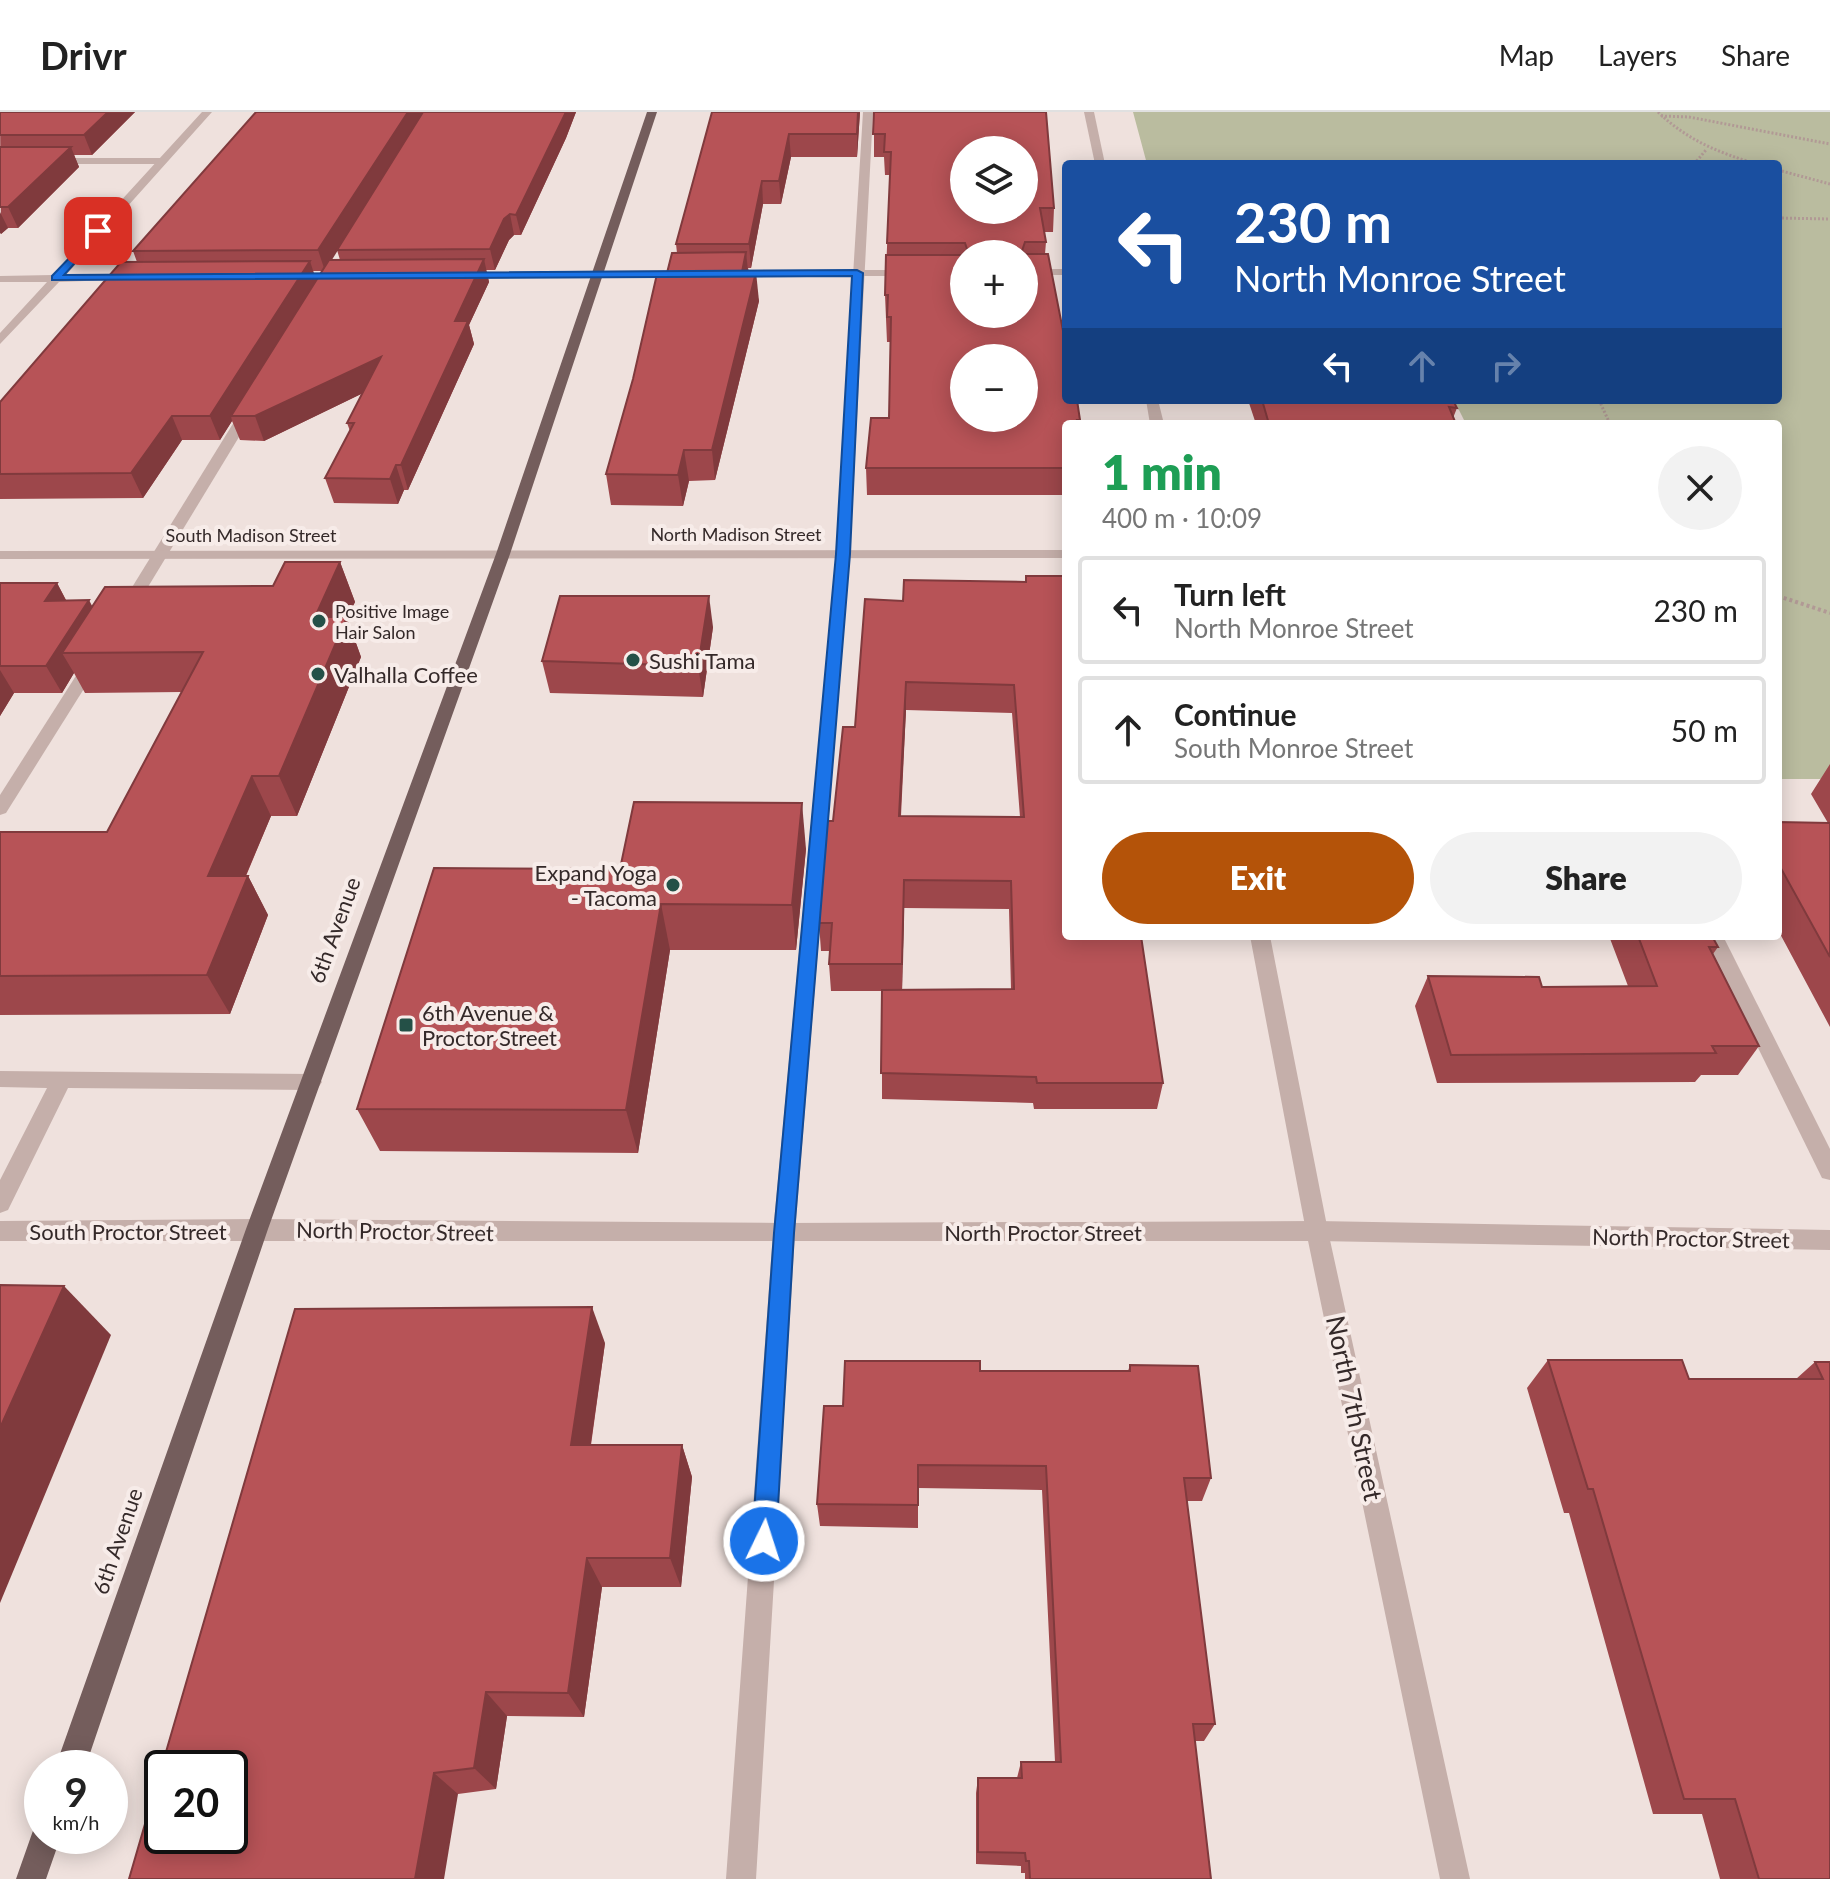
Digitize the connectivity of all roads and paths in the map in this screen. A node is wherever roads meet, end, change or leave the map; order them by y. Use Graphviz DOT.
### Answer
graph roads {
  1 [pos="207,112"];
  2 [pos="652,112"];
  3 [pos="868,112"];
  4 [pos="1089,112"];
  5 [pos="1658,112"];
  6 [pos="1661,116"];
  7 [pos="1830,144"];
  8 [pos="1706,150"];
  9 [pos="1099,160"];
  10 [pos="1697,160"];
  11 [pos="1742,160"];
  12 [pos="0,161"];
  13 [pos="162,161"];
  14 [pos="1782,171"];
  15 [pos="1830,184"];
  16 [pos="1782,218"];
  17 [pos="1830,219"];
  18 [pos="1038,272"];
  19 [pos="1062,272"];
  20 [pos="698,273"];
  21 [pos="714,273"];
  22 [pos="857,273"];
  23 [pos="950,273"];
  24 [pos="598,274"];
  25 [pos="453,275"];
  26 [pos="147,277"];
  27 [pos="56,278"];
  28 [pos="0,279"];
  29 [pos="0,340"];
  30 [pos="257,395"];
  31 [pos="503,554"];
  32 [pos="843,554"];
  33 [pos="1062,554"];
  34 [pos="0,555"];
  35 [pos="160,555"];
  36 [pos="1782,597"];
  37 [pos="1830,613"];
  38 [pos="118,622"];
  39 [pos="101,649"];
  40 [pos="0,809"];
  41 [pos="1261,940"];
  42 [pos="1715,940"];
  43 [pos="0,1079"];
  44 [pos="61,1080"];
  45 [pos="311,1082"];
  46 [pos="1830,1171"];
  47 [pos="0,1203"];
  48 [pos="257,1229"];
  49 [pos="0,1231"];
  50 [pos="1317,1231"];
  51 [pos="784,1233"];
  52 [pos="1830,1240"];
  53 [pos="76,1750"];
  54 [pos="40,1854"];
  55 [pos="31,1879"];
  56 [pos="741,1879"];
  57 [pos="1455,1879"];
  1 -- 13 [label="street"];
  2 -- 24 [label="main road, 6th Avenue"];
  3 -- 22 [label="street"];
  4 -- 9 [label="street"];
  5 -- 6 [label="path"];
  6 -- 7 [label="path"];
  6 -- 8 [label="path"];
  8 -- 10 [label="path"];
  8 -- 11 [label="path"];
  12 -- 13 [label="street"];
  13 -- 27 [label="street"];
  14 -- 15 [label="path"];
  16 -- 17 [label="path"];
  18 -- 19 [label="street"];
  20 -- 24 [label="street"];
  21 -- 22 [label="street"];
  22 -- 23 [label="street"];
  22 -- 32 [label="street"];
  24 -- 25 [label="street"];
  24 -- 31 [label="main road, 6th Avenue"];
  26 -- 27 [label="street"];
  27 -- 28 [label="street"];
  27 -- 29 [label="street"];
  30 -- 35 [label="street"];
  31 -- 32 [label="street, North Madison Street"];
  31 -- 35 [label="street, South Madison Street"];
  31 -- 45 [label="main road, 6th Avenue"];
  32 -- 33 [label="street, North Madison Street"];
  32 -- 51 [label="street"];
  34 -- 35 [label="street, South Madison Street"];
  35 -- 38 [label="street"];
  36 -- 37 [label="path"];
  39 -- 40 [label="street"];
  41 -- 50 [label="street, North 7th Street"];
  42 -- 46 [label="street"];
  43 -- 44 [label="street"];
  44 -- 45 [label="street"];
  44 -- 47 [label="street"];
  45 -- 48 [label="main road, 6th Avenue"];
  48 -- 49 [label="street, South Proctor Street"];
  48 -- 51 [label="street, North Proctor Street"];
  48 -- 53 [label="main road, 6th Avenue"];
  50 -- 51 [label="street, North Proctor Street"];
  50 -- 52 [label="street, North Proctor Street"];
  50 -- 57 [label="street, North 7th Street"];
  51 -- 56 [label="street"];
  54 -- 55 [label="main road"];
}
